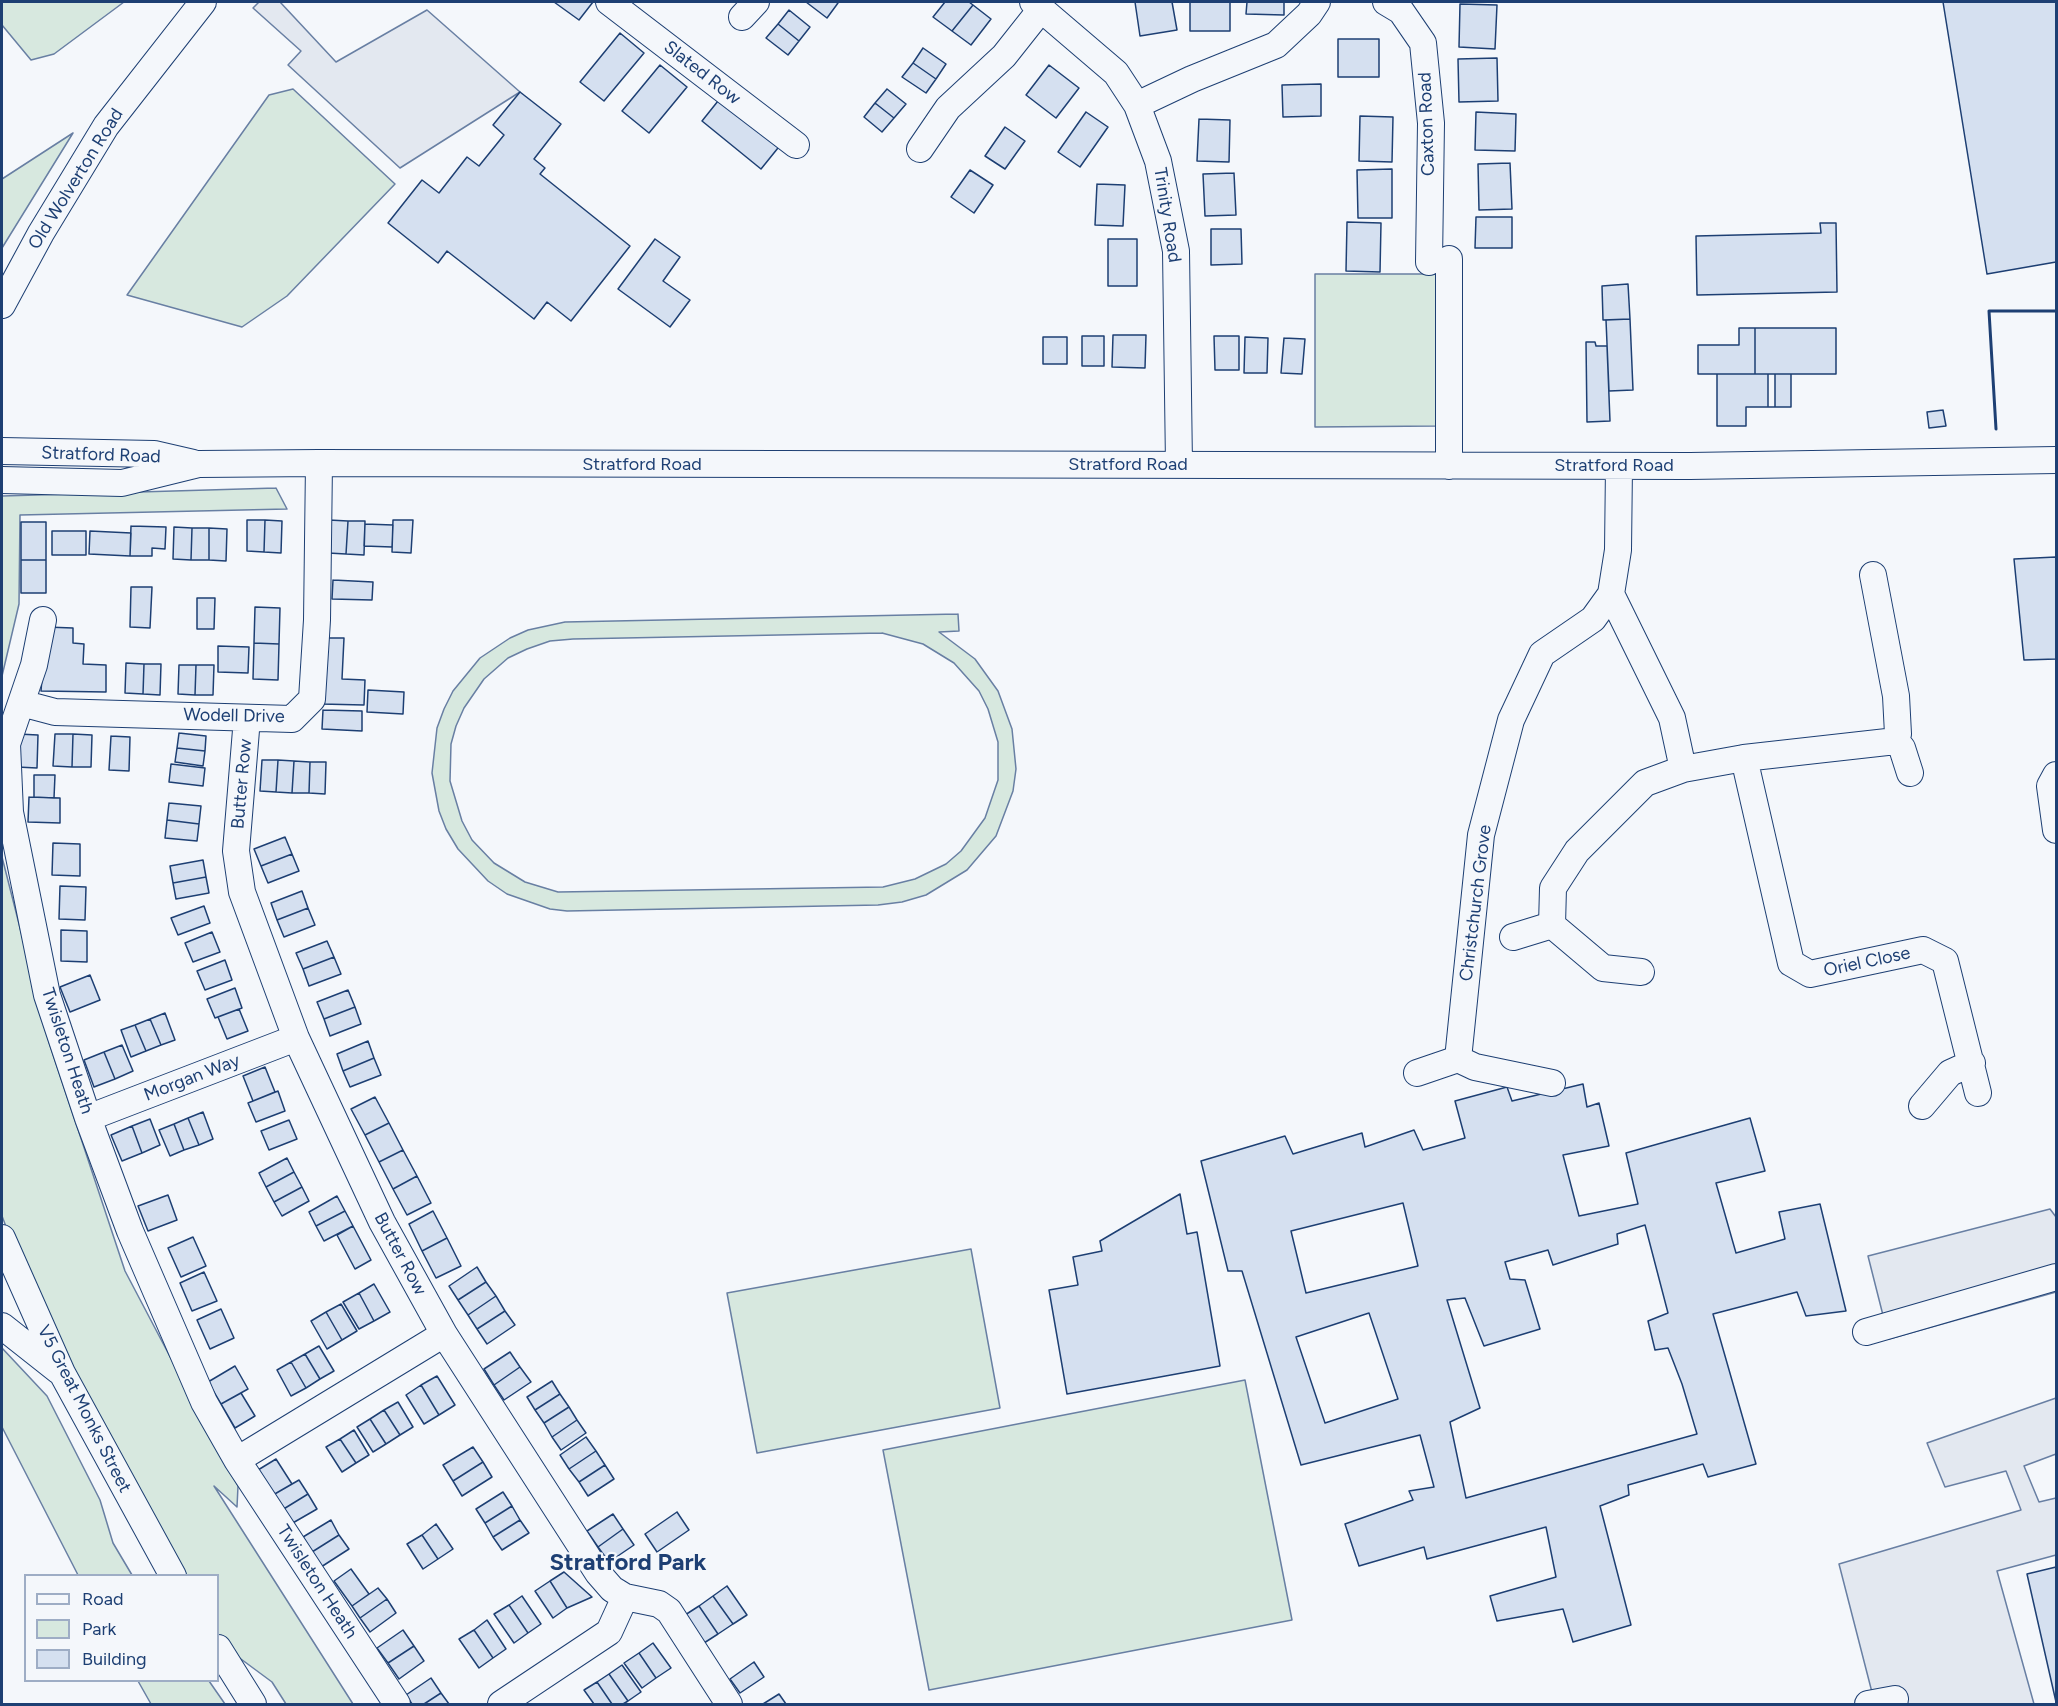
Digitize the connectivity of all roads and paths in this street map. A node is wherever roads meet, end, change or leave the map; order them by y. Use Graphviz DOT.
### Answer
graph roads {
  1 [pos="203,2"];
  2 [pos="609,2"];
  3 [pos="1317,2"];
  4 [pos="1386,2"];
  5 [pos="1038,5"];
  6 [pos="1137,105"];
  7 [pos="796,145"];
  8 [pos="920,149"];
  9 [pos="2,305"];
  10 [pos="2,451"];
  11 [pos="2056,460"];
  12 [pos="319,463"];
  13 [pos="199,464"];
  14 [pos="1179,465"];
  15 [pos="1449,466"];
  16 [pos="1619,466"];
  17 [pos="2,480"];
  18 [pos="1872,575"];
  19 [pos="1611,594"];
  20 [pos="43,620"];
  21 [pos="21,703"];
  22 [pos="247,718"];
  23 [pos="1896,741"];
  24 [pos="1744,758"];
  25 [pos="1683,769"];
  26 [pos="1910,773"];
  27 [pos="2053,780"];
  28 [pos="2056,830"];
  29 [pos="1552,925"];
  30 [pos="1513,937"];
  31 [pos="1641,972"];
  32 [pos="296,1038"];
  33 [pos="1458,1059"];
  34 [pos="1972,1063"];
  35 [pos="1417,1073"];
  36 [pos="1552,1083"];
  37 [pos="1978,1093"];
  38 [pos="1922,1106"];
  39 [pos="88,1118"];
  40 [pos="3,1247"];
  41 [pos="2056,1277"];
  42 [pos="2,1326"];
  43 [pos="1866,1332"];
  44 [pos="444,1334"];
  45 [pos="62,1373"];
  46 [pos="237,1460"];
  47 [pos="172,1574"];
  48 [pos="625,1597"];
  49 [pos="219,1650"];
  50 [pos="1895,1698"];
  51 [pos="253,1704"];
  52 [pos="397,1704"];
  53 [pos="501,1704"];
  54 [pos="729,1704"];
  55 [pos="1868,1704"];
  1 -- 9 [label="street, Old Wolverton Road"];
  2 -- 7 [label="street, Slated Row"];
  3 -- 6 [label="street"];
  4 -- 15 [label="street, Caxton Road"];
  5 -- 6 [label="street, Trinity Road"];
  5 -- 8 [label="street, Trinity Road"];
  6 -- 14 [label="street, Trinity Road"];
  10 -- 13 [label="street, Stratford Road"];
  11 -- 16 [label="street, Stratford Road"];
  12 -- 13 [label="street, Stratford Road"];
  12 -- 14 [label="street, Stratford Road"];
  12 -- 22 [label="street, Wodell Drive"];
  13 -- 17 [label="street, Stratford Road"];
  14 -- 15 [label="street, Stratford Road"];
  15 -- 16 [label="street, Stratford Road"];
  16 -- 19 [label="street, Christchurch Grove"];
  18 -- 23 [label="street"];
  19 -- 25 [label="street"];
  19 -- 33 [label="street, Christchurch Grove"];
  20 -- 21 [label="street, Twisleton Heath"];
  21 -- 22 [label="street, Wodell Drive"];
  21 -- 39 [label="street, Twisleton Heath"];
  22 -- 32 [label="street, Butter Row"];
  23 -- 24 [label="street"];
  23 -- 26 [label="street"];
  24 -- 25 [label="street"];
  24 -- 34 [label="street, Oriel Close"];
  25 -- 29 [label="street"];
  27 -- 28 [label="street"];
  29 -- 30 [label="street"];
  29 -- 31 [label="street"];
  32 -- 39 [label="street, Morgan Way"];
  32 -- 44 [label="street, Butter Row"];
  33 -- 35 [label="street"];
  33 -- 36 [label="street"];
  34 -- 37 [label="street, Oriel Close"];
  34 -- 38 [label="street"];
  39 -- 46 [label="street, Twisleton Heath"];
  40 -- 45 [label="street, V5 Great Monks Street"];
  41 -- 43 [label="street"];
  42 -- 45 [label="street"];
  44 -- 46 [label="street"];
  44 -- 48 [label="street, Butter Row"];
  45 -- 47 [label="street, V5 Great Monks Street"];
  46 -- 52 [label="street, Twisleton Heath"];
  48 -- 53 [label="street"];
  48 -- 54 [label="street, Butter Row"];
  49 -- 51 [label="street"];
  50 -- 55 [label="street"];
}
